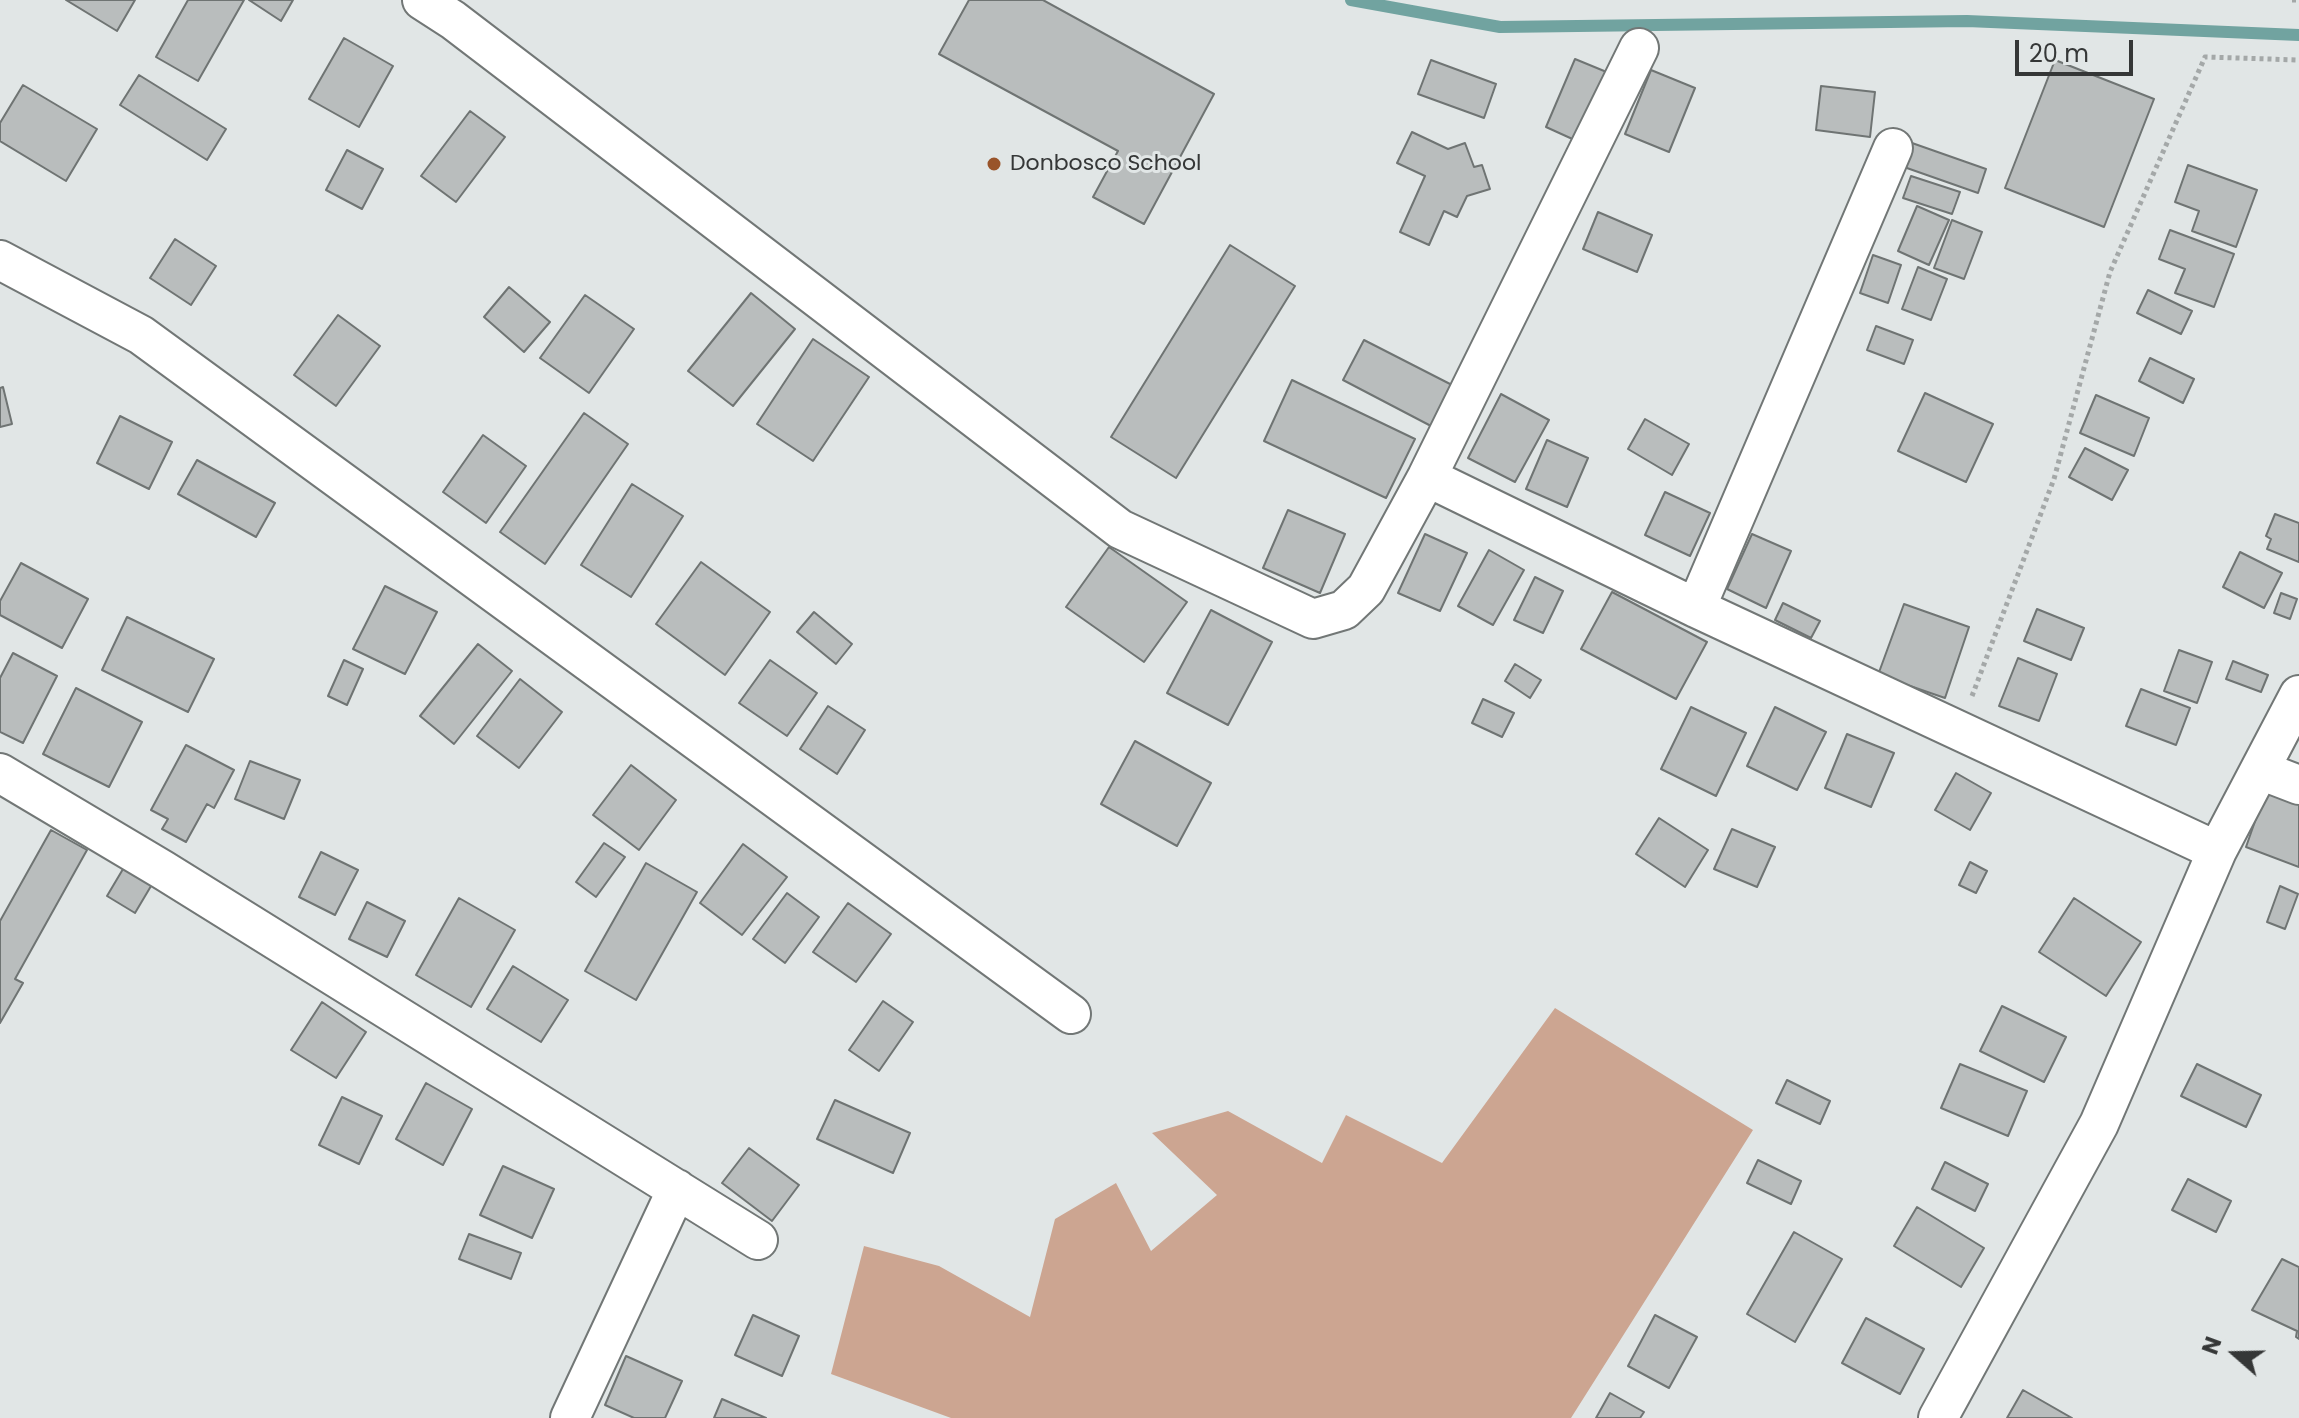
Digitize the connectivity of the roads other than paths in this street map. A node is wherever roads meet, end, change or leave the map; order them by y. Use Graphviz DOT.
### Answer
graph roads {
  1 [pos="422,0"];
  2 [pos="1639,48"];
  3 [pos="1893,148"];
  4 [pos="0,260"];
  5 [pos="1427,477"];
  6 [pos="1696,608"];
  7 [pos="2299,695"];
  8 [pos="2260,770"];
  9 [pos="0,773"];
  10 [pos="2299,785"];
  11 [pos="2217,851"];
  12 [pos="1071,1014"];
  13 [pos="677,1189"];
  14 [pos="758,1240"];
  15 [pos="570,1418"];
  16 [pos="1938,1418"];
  1 -- 5 [label="street"];
  2 -- 5 [label="street"];
  3 -- 6 [label="street"];
  4 -- 12 [label="street"];
  5 -- 6 [label="street"];
  6 -- 11 [label="street"];
  7 -- 8 [label="street"];
  8 -- 10 [label="street"];
  8 -- 11 [label="street"];
  9 -- 13 [label="street"];
  11 -- 16 [label="street"];
  13 -- 14 [label="street"];
  13 -- 15 [label="street"];
}
